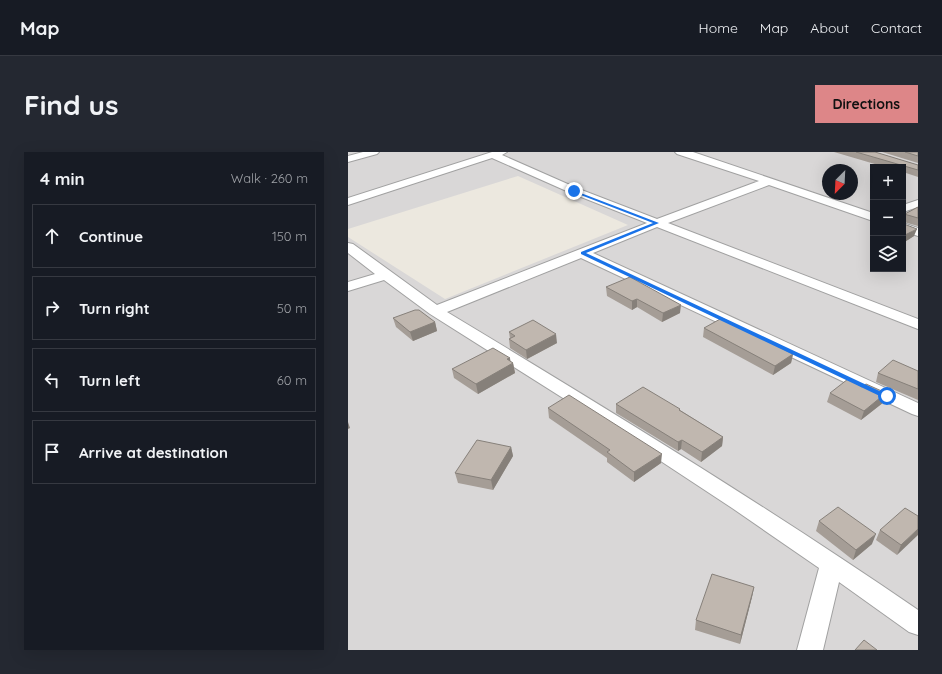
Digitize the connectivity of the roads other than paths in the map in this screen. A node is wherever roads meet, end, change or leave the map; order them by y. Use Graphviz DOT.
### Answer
graph roads {
  1 [pos="374,152"];
  2 [pos="680,152"];
  3 [pos="497,153"];
  4 [pos="348,159"];
  5 [pos="769,181"];
  6 [pos="348,202"];
  7 [pos="918,203"];
  8 [pos="906,208"];
  9 [pos="870,216"];
  10 [pos="657,223"];
  11 [pos="906,228"];
  12 [pos="918,232"];
  13 [pos="348,247"];
  14 [pos="582,253"];
  15 [pos="385,275"];
  16 [pos="348,287"];
  17 [pos="436,311"];
  18 [pos="918,324"];
  19 [pos="918,410"];
  20 [pos="832,563"];
  21 [pos="918,624"];
  22 [pos="810,650"];
  1 -- 4 [label="street"];
  2 -- 5 [label="street"];
  3 -- 6 [label="street"];
  3 -- 10 [label="street"];
  5 -- 9 [label="street"];
  5 -- 10 [label="street"];
  7 -- 8 [label="street"];
  10 -- 14 [label="street"];
  10 -- 18 [label="street"];
  11 -- 12 [label="street"];
  13 -- 15 [label="street"];
  14 -- 17 [label="street"];
  14 -- 19 [label="street"];
  15 -- 16 [label="street"];
  15 -- 17 [label="street"];
  17 -- 20 [label="street"];
  20 -- 21 [label="street"];
  20 -- 22 [label="street"];
}
